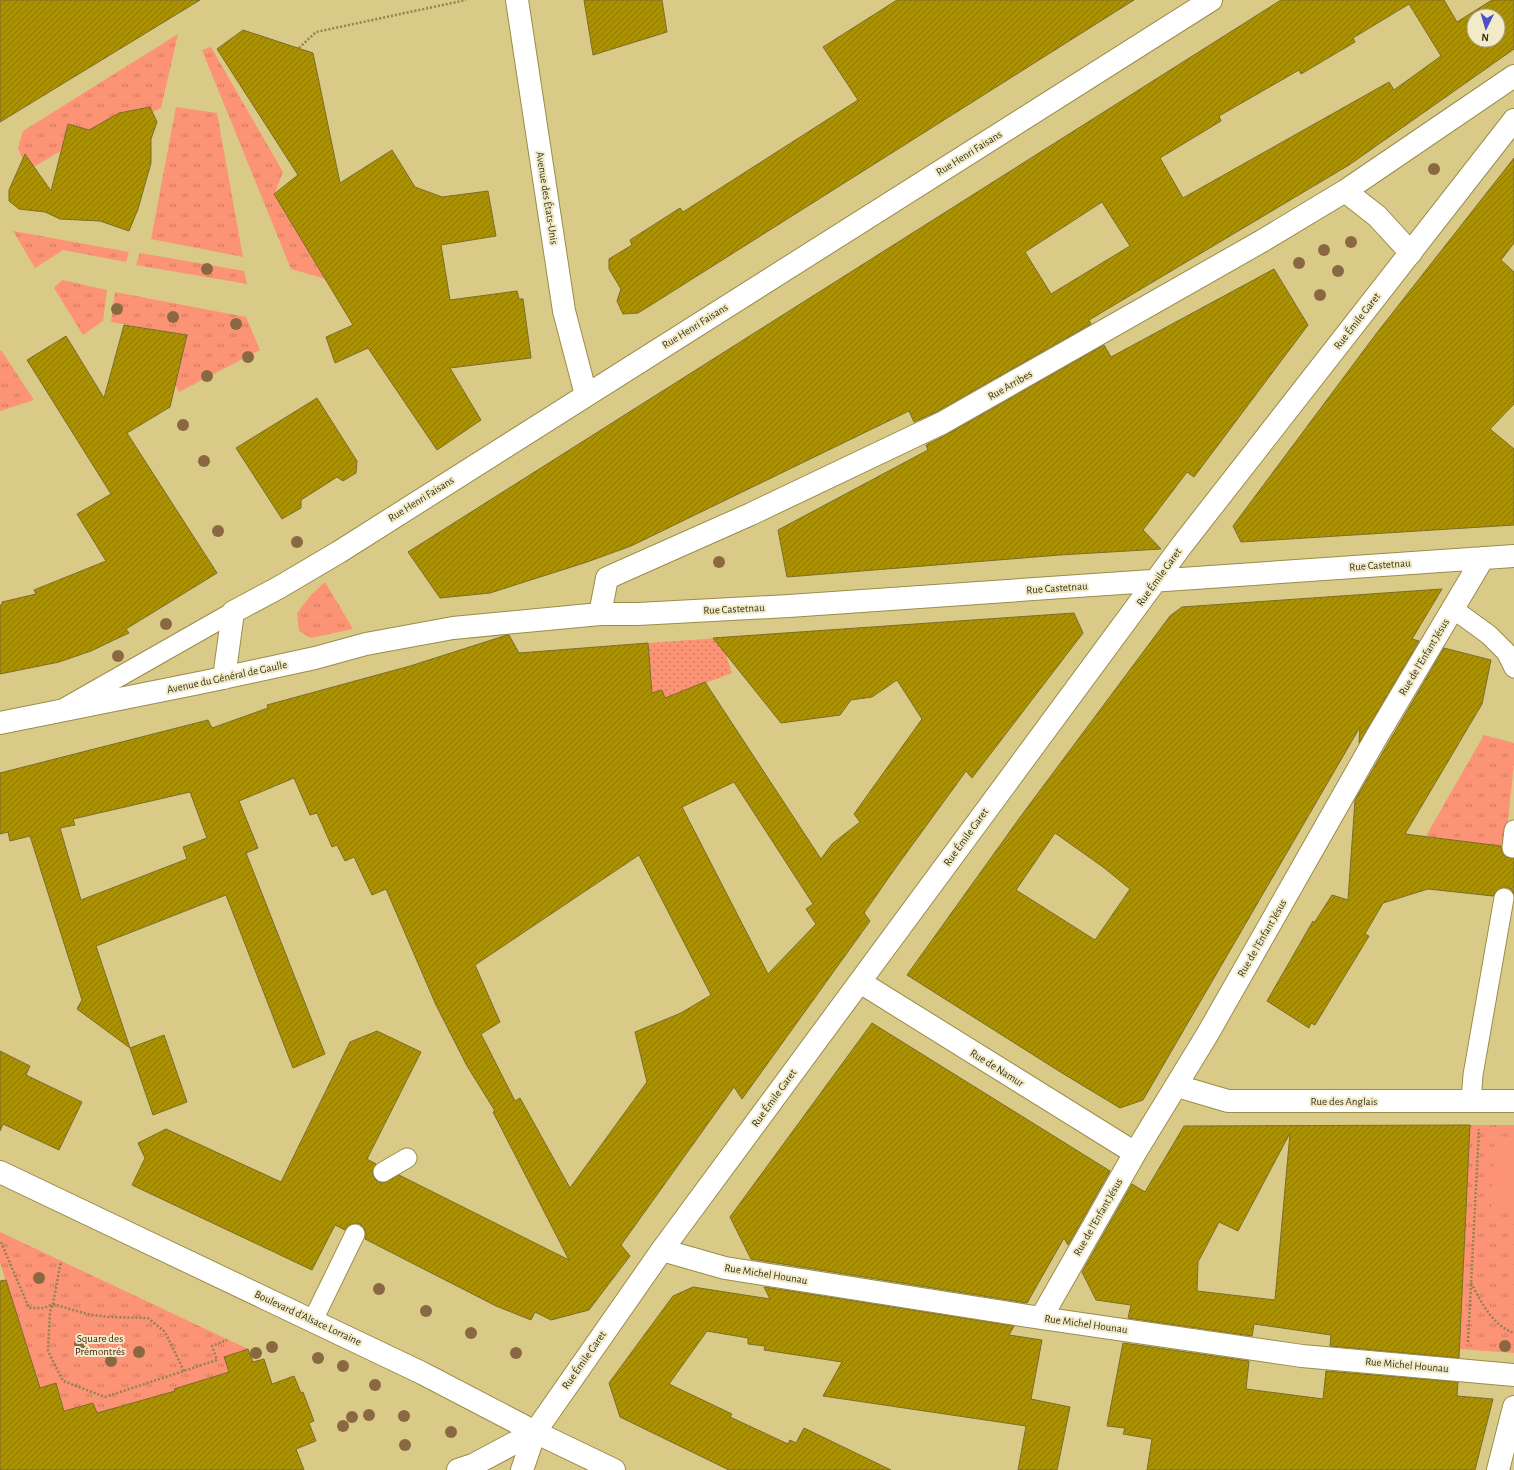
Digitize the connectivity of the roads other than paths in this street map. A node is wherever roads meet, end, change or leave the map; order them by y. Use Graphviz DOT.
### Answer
graph roads {
  1 [pos="517,0"];
  2 [pos="1211,0"];
  3 [pos="1514,76"];
  4 [pos="1514,120"];
  5 [pos="1345,191"];
  6 [pos="1411,253"];
  7 [pos="586,395"];
  8 [pos="1514,556"];
  9 [pos="1483,558"];
  10 [pos="1155,581"];
  11 [pos="1452,608"];
  12 [pos="233,612"];
  13 [pos="600,614"];
  14 [pos="453,628"];
  15 [pos="1514,668"];
  16 [pos="224,678"];
  17 [pos="59,711"];
  18 [pos="0,723"];
  19 [pos="1504,898"];
  20 [pos="860,982"];
  21 [pos="1177,1086"];
  22 [pos="1476,1101"];
  23 [pos="1514,1101"];
  24 [pos="1135,1153"];
  25 [pos="407,1158"];
  26 [pos="0,1172"];
  27 [pos="383,1172"];
  28 [pos="354,1234"];
  29 [pos="662,1250"];
  30 [pos="1041,1318"];
  31 [pos="313,1320"];
  32 [pos="1514,1375"];
  33 [pos="1514,1407"];
  34 [pos="535,1432"];
  35 [pos="458,1470"];
  36 [pos="522,1470"];
  37 [pos="614,1470"];
  38 [pos="1498,1470"];
  1 -- 7 [label="street, Avenue des États-Unis"];
  2 -- 7 [label="street, Rue Henri Faisans"];
  3 -- 5 [label="street"];
  4 -- 6 [label="street, Rue Émile Garet"];
  5 -- 6 [label="street"];
  5 -- 13 [label="street, Rue Arribes"];
  6 -- 10 [label="street, Rue Émile Garet"];
  7 -- 12 [label="street, Rue Henri Faisans"];
  8 -- 9 [label="street, Rue Castetnau"];
  9 -- 10 [label="street, Rue Castetnau"];
  9 -- 11 [label="street, Rue de l'Enfant Jésus"];
  10 -- 13 [label="street, Rue Castetnau"];
  10 -- 20 [label="street, Rue Émile Garet"];
  11 -- 15 [label="lane"];
  11 -- 21 [label="street, Rue de l'Enfant Jésus"];
  12 -- 16 [label="street"];
  12 -- 17 [label="lane"];
  13 -- 14 [label="street, Rue Castetnau"];
  14 -- 16 [label="street, Avenue du Général de Gaulle"];
  16 -- 17 [label="street, Avenue du Général de Gaulle"];
  17 -- 18 [label="street, Avenue du Général de Gaulle"];
  19 -- 22 [label="lane"];
  20 -- 24 [label="street, Rue de Namur"];
  20 -- 29 [label="street, Rue Émile Garet"];
  21 -- 22 [label="street, Rue des Anglais"];
  21 -- 24 [label="street, Rue de l'Enfant Jésus"];
  22 -- 23 [label="street, Rue des Anglais"];
  24 -- 30 [label="street, Rue de l'Enfant Jésus"];
  25 -- 27 [label="lane"];
  26 -- 31 [label="street, Boulevard d'Alsace Lorraine"];
  28 -- 31 [label="lane"];
  29 -- 30 [label="street, Rue Michel Hounau"];
  29 -- 34 [label="street, Rue Émile Garet"];
  30 -- 32 [label="street, Rue Michel Hounau"];
  31 -- 34 [label="street, Boulevard d'Alsace Lorraine"];
  33 -- 38 [label="street"];
  34 -- 35 [label="street"];
  34 -- 36 [label="street"];
  34 -- 37 [label="street, Boulevard d'Alsace Lorraine"];
}
